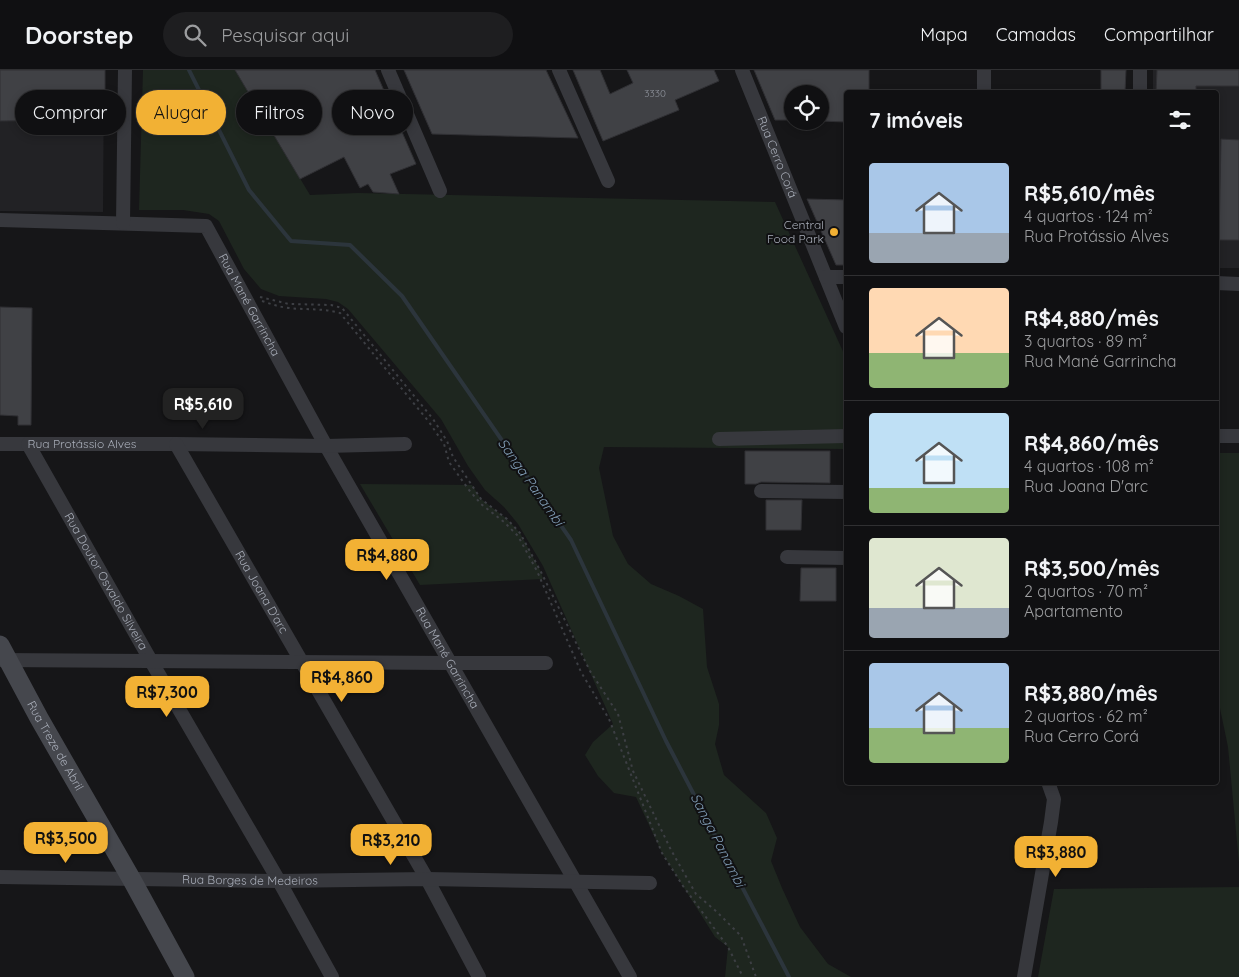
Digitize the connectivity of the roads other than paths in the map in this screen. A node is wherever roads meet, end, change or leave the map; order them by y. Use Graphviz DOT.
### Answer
graph roads {
  1 [pos="125,70"];
  2 [pos="388,70"];
  3 [pos="559,70"];
  4 [pos="742,70"];
  5 [pos="984,70"];
  6 [pos="1140,70"];
  7 [pos="984,90"];
  8 [pos="1140,90"];
  9 [pos="608,181"];
  10 [pos="440,190"];
  11 [pos="0,220"];
  12 [pos="123,223"];
  13 [pos="826,277"];
  14 [pos="844,278"];
  15 [pos="1219,283"];
  16 [pos="1239,284"];
  17 [pos="844,321"];
  18 [pos="844,436"];
  19 [pos="1219,436"];
  20 [pos="1239,436"];
  21 [pos="719,439"];
  22 [pos="0,444"];
  23 [pos="28,444"];
  24 [pos="176,444"];
  25 [pos="405,444"];
  26 [pos="326,446"];
  27 [pos="761,491"];
  28 [pos="844,492"];
  29 [pos="787,557"];
  30 [pos="844,558"];
  31 [pos="3,655"];
  32 [pos="151,661"];
  33 [pos="301,662"];
  34 [pos="546,662"];
  35 [pos="450,663"];
  36 [pos="1049,785"];
  37 [pos="0,877"];
  38 [pos="427,879"];
  39 [pos="132,880"];
  40 [pos="279,881"];
  41 [pos="577,882"];
  42 [pos="650,883"];
  43 [pos="186,977"];
  44 [pos="332,977"];
  45 [pos="479,977"];
  46 [pos="630,977"];
  47 [pos="1024,977"];
  1 -- 12 [label="street"];
  2 -- 10 [label="street"];
  3 -- 9 [label="street"];
  4 -- 13 [label="street, Rua Cerro Corá"];
  5 -- 7 [label="street"];
  6 -- 8 [label="street"];
  11 -- 12 [label="street"];
  12 -- 26 [label="street, Rua Mané Garrincha"];
  13 -- 14 [label="street"];
  13 -- 17 [label="street, Rua Cerro Corá"];
  15 -- 16 [label="street"];
  18 -- 21 [label="street"];
  19 -- 20 [label="street"];
  22 -- 23 [label="street, Rua Protássio Alves"];
  23 -- 24 [label="street, Rua Protássio Alves"];
  23 -- 32 [label="street, Rua Doutor Osvaldo Silveira"];
  24 -- 26 [label="street, Rua Protássio Alves"];
  24 -- 33 [label="street, Rua Joana D'arc"];
  25 -- 26 [label="street, Rua Protássio Alves"];
  26 -- 35 [label="street, Rua Mané Garrincha"];
  27 -- 28 [label="street"];
  29 -- 30 [label="street"];
  31 -- 32 [label="street"];
  31 -- 39 [label="street, Rua Treze de Abril"];
  32 -- 33 [label="street"];
  32 -- 40 [label="street, Rua Doutor Osvaldo Silveira"];
  33 -- 35 [label="street"];
  33 -- 38 [label="street, Rua Joana D'arc"];
  34 -- 35 [label="street"];
  35 -- 41 [label="street, Rua Mané Garrincha"];
  36 -- 47 [label="street"];
  37 -- 39 [label="street, Rua Borges de Medeiros"];
  38 -- 40 [label="street, Rua Borges de Medeiros"];
  38 -- 41 [label="street, Rua Borges de Medeiros"];
  38 -- 45 [label="street, Rua Joana D'arc"];
  39 -- 40 [label="street, Rua Borges de Medeiros"];
  39 -- 43 [label="street, Rua Treze de Abril"];
  40 -- 44 [label="street, Rua Doutor Osvaldo Silveira"];
  41 -- 42 [label="street, Rua Borges de Medeiros"];
  41 -- 46 [label="street, Rua Mané Garrincha"];
}
